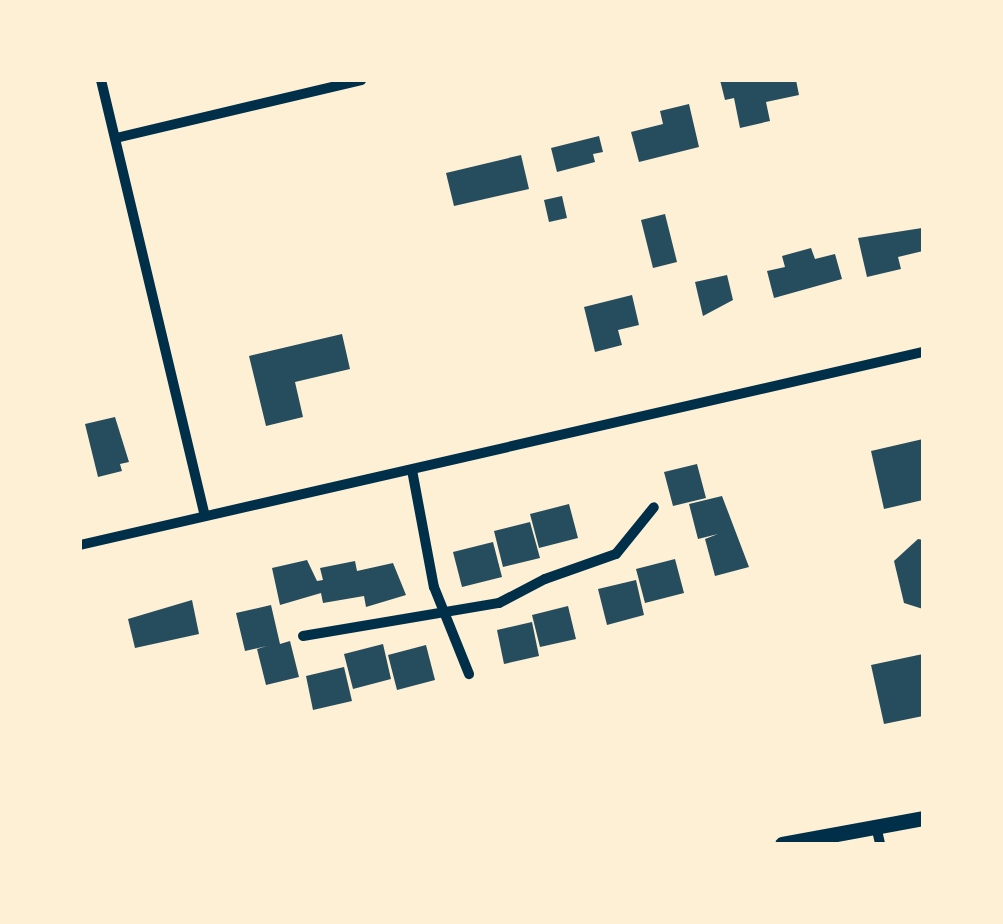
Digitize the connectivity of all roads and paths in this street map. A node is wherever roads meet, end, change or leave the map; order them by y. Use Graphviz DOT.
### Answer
graph roads {
  1 [pos="101,80"];
  2 [pos="362,80"];
  3 [pos="116,138"];
  4 [pos="923,352"];
  5 [pos="412,470"];
  6 [pos="654,507"];
  7 [pos="205,516"];
  8 [pos="80,546"];
  9 [pos="446,615"];
  10 [pos="303,636"];
  11 [pos="469,674"];
  12 [pos="923,818"];
  13 [pos="876,826"];
  14 [pos="782,844"];
  15 [pos="880,844"];
  1 -- 3 [label="street"];
  2 -- 3 [label="street"];
  3 -- 7 [label="street"];
  4 -- 5 [label="street"];
  5 -- 7 [label="street"];
  5 -- 9 [label="street"];
  6 -- 9 [label="street"];
  7 -- 8 [label="street"];
  9 -- 10 [label="street"];
  9 -- 11 [label="street"];
  12 -- 13 [label="street"];
  13 -- 14 [label="street"];
  13 -- 15 [label="street"];
}
